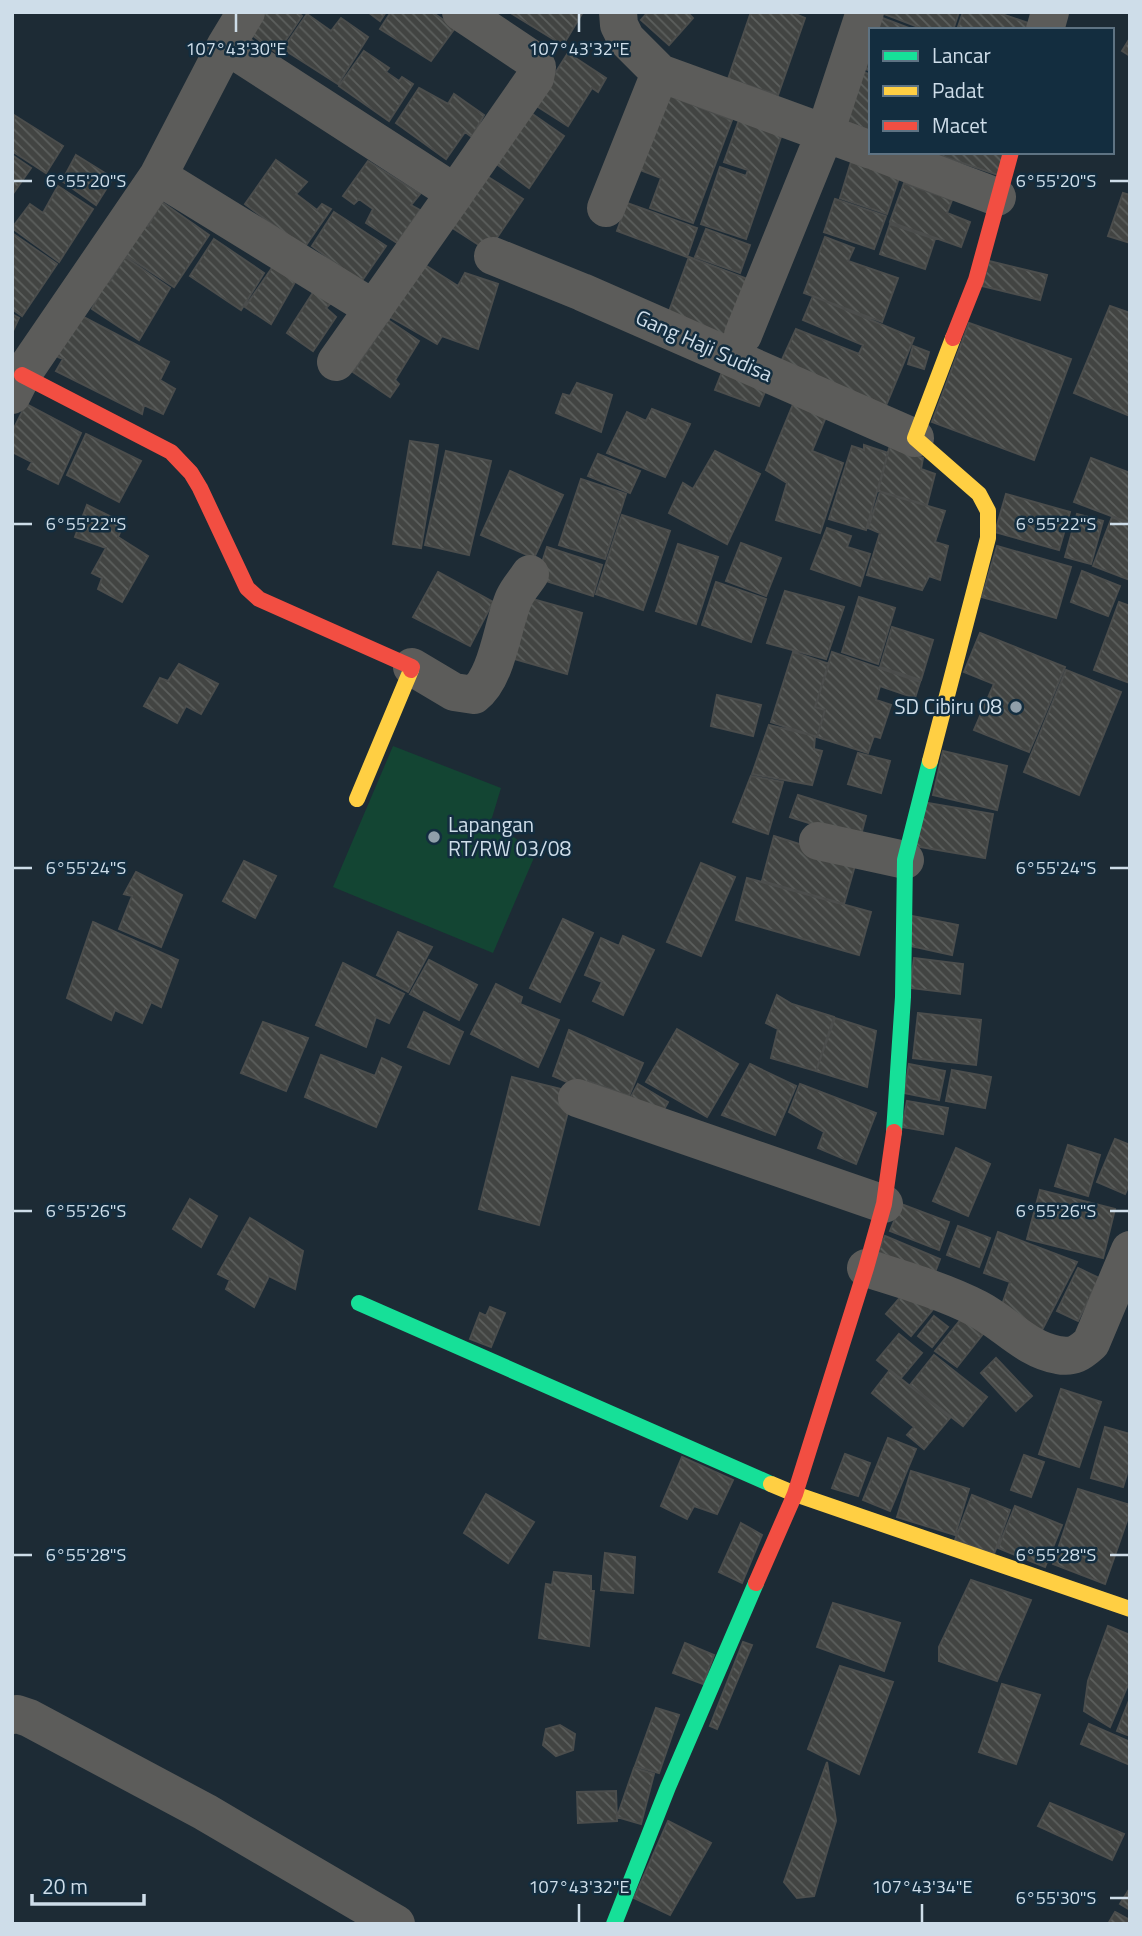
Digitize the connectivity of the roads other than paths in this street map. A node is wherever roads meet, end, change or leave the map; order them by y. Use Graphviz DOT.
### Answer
graph roads {
  1 [pos="246,12"];
  2 [pos="461,12"];
  3 [pos="618,12"];
  4 [pos="865,12"];
  5 [pos="226,45"];
  6 [pos="660,73"];
  7 [pos="825,133"];
  8 [pos="869,149"];
  9 [pos="882,154"];
  10 [pos="1010,154"];
  11 [pos="158,176"];
  12 [pos="456,192"];
  13 [pos="997,197"];
  14 [pos="606,208"];
  15 [pos="492,256"];
  16 [pos="374,309"];
  17 [pos="743,335"];
  18 [pos="336,362"];
  19 [pos="17,385"];
  20 [pos="915,438"];
  21 [pos="530,574"];
  22 [pos="412,667"];
  23 [pos="357,799"];
  24 [pos="818,841"];
  25 [pos="905,860"];
  26 [pos="577,1098"];
  27 [pos="884,1204"];
  28 [pos="1130,1250"];
  29 [pos="866,1268"];
  30 [pos="359,1303"];
  31 [pos="795,1494"];
  32 [pos="1130,1609"];
  33 [pos="12,1715"];
  34 [pos="396,1924"];
  35 [pos="614,1924"];
  1 -- 5 [label="street"];
  2 -- 12 [label="street"];
  3 -- 6 [label="street"];
  4 -- 7 [label="street"];
  5 -- 11 [label="street"];
  5 -- 12 [label="street"];
  6 -- 7 [label="street"];
  6 -- 14 [label="street"];
  7 -- 8 [label="street"];
  7 -- 17 [label="street"];
  9 -- 13 [label="street"];
  10 -- 13 [label="street"];
  11 -- 16 [label="street"];
  11 -- 19 [label="street"];
  12 -- 16 [label="street"];
  13 -- 20 [label="street"];
  15 -- 20 [label="street, Gang Haji Sudisa"];
  16 -- 18 [label="street"];
  19 -- 22 [label="street"];
  20 -- 25 [label="street"];
  21 -- 22 [label="street"];
  22 -- 23 [label="street"];
  24 -- 25 [label="street"];
  25 -- 27 [label="street"];
  26 -- 27 [label="street"];
  27 -- 29 [label="street"];
  28 -- 29 [label="street"];
  29 -- 31 [label="street"];
  30 -- 31 [label="street"];
  31 -- 32 [label="street"];
  31 -- 35 [label="street"];
  33 -- 34 [label="street"];
}
